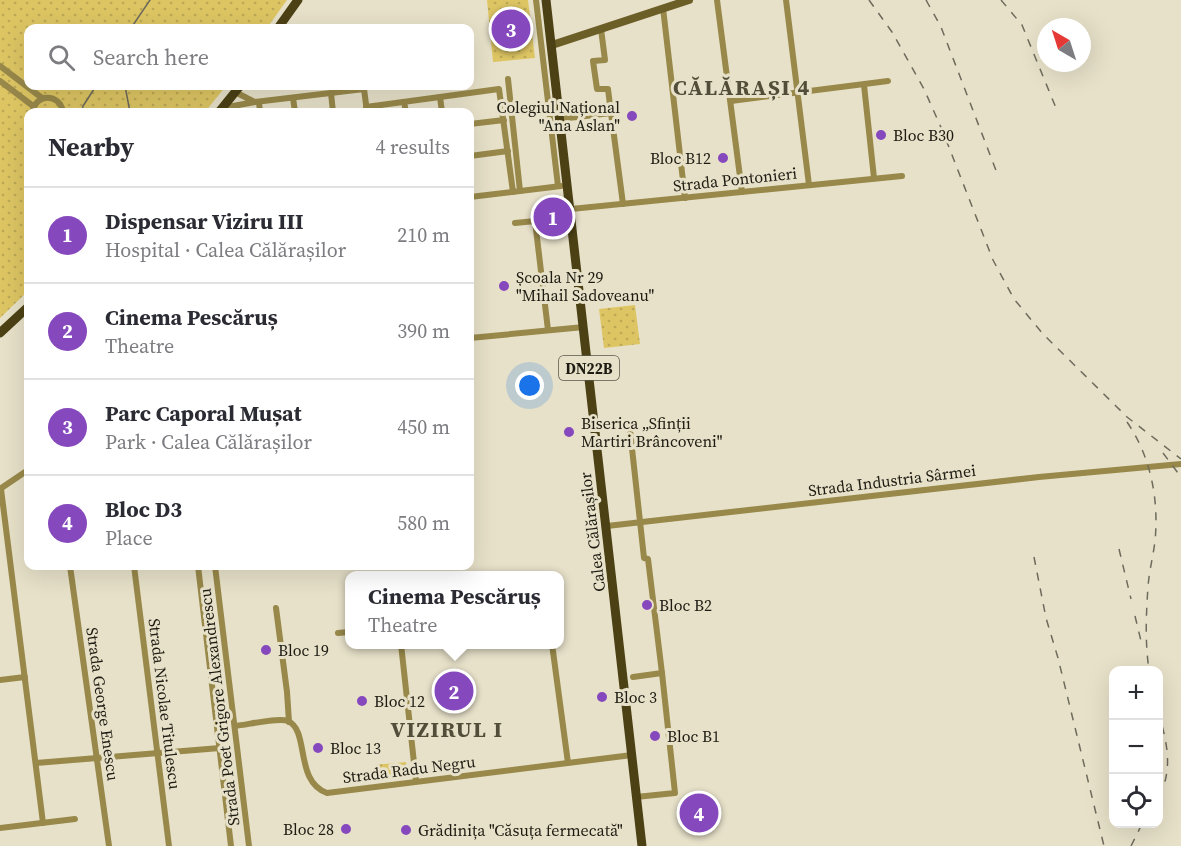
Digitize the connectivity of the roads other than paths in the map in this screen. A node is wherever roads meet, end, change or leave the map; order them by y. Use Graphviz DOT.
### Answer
graph roads {
  1 [pos="297,0"];
  2 [pos="536,0"];
  3 [pos="546,0"];
  4 [pos="689,0"];
  5 [pos="717,0"];
  6 [pos="786,0"];
  7 [pos="663,8"];
  8 [pos="281,24"];
  9 [pos="601,29"];
  10 [pos="552,45"];
  11 [pos="0,66"];
  12 [pos="508,79"];
  13 [pos="0,81"];
  14 [pos="888,81"];
  15 [pos="24,84"];
  16 [pos="864,86"];
  17 [pos="32,90"];
  18 [pos="235,90"];
  19 [pos="240,90"];
  20 [pos="356,90"];
  21 [pos="364,90"];
  22 [pos="331,93"];
  23 [pos="798,93"];
  24 [pos="440,97"];
  25 [pos="42,98"];
  26 [pos="293,98"];
  27 [pos="731,101"];
  28 [pos="257,102"];
  29 [pos="404,102"];
  30 [pos="240,105"];
  31 [pos="32,108"];
  32 [pos="34,108"];
  33 [pos="62,108"];
  34 [pos="222,108"];
  35 [pos="228,108"];
  36 [pos="238,108"];
  37 [pos="259,108"];
  38 [pos="294,108"];
  39 [pos="333,108"];
  40 [pos="366,108"];
  41 [pos="376,108"];
  42 [pos="405,108"];
  43 [pos="441,108"];
  44 [pos="611,113"];
  45 [pos="560,118"];
  46 [pos="504,120"];
  47 [pos="474,124"];
  48 [pos="508,151"];
  49 [pos="474,155"];
  50 [pos="902,176"];
  51 [pos="874,178"];
  52 [pos="808,185"];
  53 [pos="563,186"];
  54 [pos="517,191"];
  55 [pos="742,192"];
  56 [pos="474,196"];
  57 [pos="685,198"];
  58 [pos="623,204"];
  59 [pos="571,209"];
  60 [pos="516,222"];
  61 [pos="24,311"];
  62 [pos="585,327"];
  63 [pos="548,330"];
  64 [pos="0,333"];
  65 [pos="474,338"];
  66 [pos="630,430"];
  67 [pos="1181,464"];
  68 [pos="24,473"];
  69 [pos="1,489"];
  70 [pos="640,523"];
  71 [pos="607,526"];
  72 [pos="71,570"];
  73 [pos="134,570"];
  74 [pos="198,570"];
  75 [pos="216,570"];
  76 [pos="276,608"];
  77 [pos="345,632"];
  78 [pos="338,633"];
  79 [pos="401,649"];
  80 [pos="553,649"];
  81 [pos="662,673"];
  82 [pos="633,676"];
  83 [pos="25,677"];
  84 [pos="0,680"];
  85 [pos="289,722"];
  86 [pos="235,726"];
  87 [pos="220,748"];
  88 [pos="157,753"];
  89 [pos="632,755"];
  90 [pos="97,758"];
  91 [pos="567,763"];
  92 [pos="36,764"];
  93 [pos="416,781"];
  94 [pos="636,797"];
  95 [pos="75,819"];
  96 [pos="43,823"];
  97 [pos="0,828"];
  98 [pos="109,846"];
  99 [pos="170,846"];
  100 [pos="231,846"];
  101 [pos="249,846"];
  102 [pos="642,846"];
  1 -- 8 [label="main road"];
  2 -- 53 [label="street"];
  3 -- 10 [label="main road, Calea Călărașilor / DN22B"];
  4 -- 7 [label="street"];
  5 -- 27 [label="street"];
  6 -- 23 [label="street"];
  7 -- 9 [label="street"];
  7 -- 57 [label="street"];
  9 -- 10 [label="street"];
  9 -- 44 [label="street"];
  10 -- 45 [label="main road, Calea Călărașilor / DN22B"];
  11 -- 15 [label="street"];
  12 -- 54 [label="street"];
  13 -- 31 [label="street"];
  14 -- 16 [label="street"];
  16 -- 23 [label="street"];
  16 -- 51 [label="street"];
  17 -- 25 [label="street"];
  18 -- 34 [label="main road"];
  19 -- 28 [label="street"];
  20 -- 22 [label="street"];
  21 -- 40 [label="street"];
  22 -- 26 [label="street"];
  22 -- 39 [label="street"];
  23 -- 27 [label="street"];
  23 -- 52 [label="street"];
  24 -- 29 [label="street"];
  24 -- 43 [label="street"];
  24 -- 46 [label="street"];
  25 -- 32 [label="street"];
  25 -- 33 [label="street"];
  26 -- 28 [label="street"];
  26 -- 38 [label="street"];
  27 -- 55 [label="street"];
  28 -- 30 [label="street"];
  28 -- 37 [label="street"];
  29 -- 41 [label="street"];
  29 -- 42 [label="street"];
  30 -- 35 [label="street"];
  30 -- 36 [label="street"];
  44 -- 45 [label="street"];
  44 -- 58 [label="street"];
  45 -- 53 [label="main road, Calea Călărașilor / DN22B"];
  46 -- 47 [label="street"];
  46 -- 48 [label="street"];
  48 -- 49 [label="street"];
  48 -- 54 [label="street"];
  50 -- 51 [label="street, Strada Pontonieri"];
  51 -- 52 [label="street, Strada Pontonieri"];
  52 -- 55 [label="street, Strada Pontonieri"];
  53 -- 54 [label="street"];
  53 -- 59 [label="main road, Calea Călărașilor / DN22B"];
  54 -- 56 [label="street"];
  55 -- 57 [label="street, Strada Pontonieri"];
  57 -- 58 [label="street, Strada Pontonieri"];
  58 -- 59 [label="street, Strada Pontonieri"];
  59 -- 62 [label="main road, Calea Călărașilor / DN22B"];
  60 -- 63 [label="street"];
  61 -- 64 [label="main road"];
  62 -- 63 [label="street"];
  62 -- 71 [label="main road, Calea Călărașilor / DN22B"];
  63 -- 65 [label="street"];
  66 -- 70 [label="street"];
  67 -- 70 [label="street, Strada Industria Sârmei"];
  68 -- 69 [label="street"];
  69 -- 83 [label="street"];
  70 -- 71 [label="street, Strada Industria Sârmei"];
  70 -- 81 [label="street"];
  71 -- 89 [label="main road, Calea Călărașilor / DN22B"];
  72 -- 90 [label="street, Strada George Enescu"];
  73 -- 88 [label="street, Strada Nicolae Titulescu"];
  74 -- 87 [label="street, Strada Poet Grigore Alexandrescu"];
  75 -- 86 [label="street, Strada Poet Grigore Alexandrescu"];
  76 -- 85 [label="street"];
  77 -- 78 [label="street"];
  79 -- 93 [label="street"];
  80 -- 91 [label="street"];
  81 -- 82 [label="street"];
  81 -- 94 [label="street"];
  83 -- 84 [label="street"];
  83 -- 92 [label="street"];
  85 -- 86 [label="street"];
  85 -- 93 [label="street, Strada Radu Negru"];
  86 -- 101 [label="street, Strada Poet Grigore Alexandrescu"];
  87 -- 88 [label="street"];
  87 -- 100 [label="street, Strada Poet Grigore Alexandrescu"];
  88 -- 90 [label="street"];
  88 -- 99 [label="street, Strada Nicolae Titulescu"];
  89 -- 91 [label="street, Strada Radu Negru"];
  89 -- 94 [label="main road, Calea Călărașilor / DN22B"];
  90 -- 92 [label="street"];
  90 -- 98 [label="street, Strada George Enescu"];
  91 -- 93 [label="street, Strada Radu Negru"];
  92 -- 96 [label="street"];
  94 -- 102 [label="main road, Calea Călărașilor / DN22B"];
  95 -- 96 [label="street"];
  96 -- 97 [label="street"];
}
